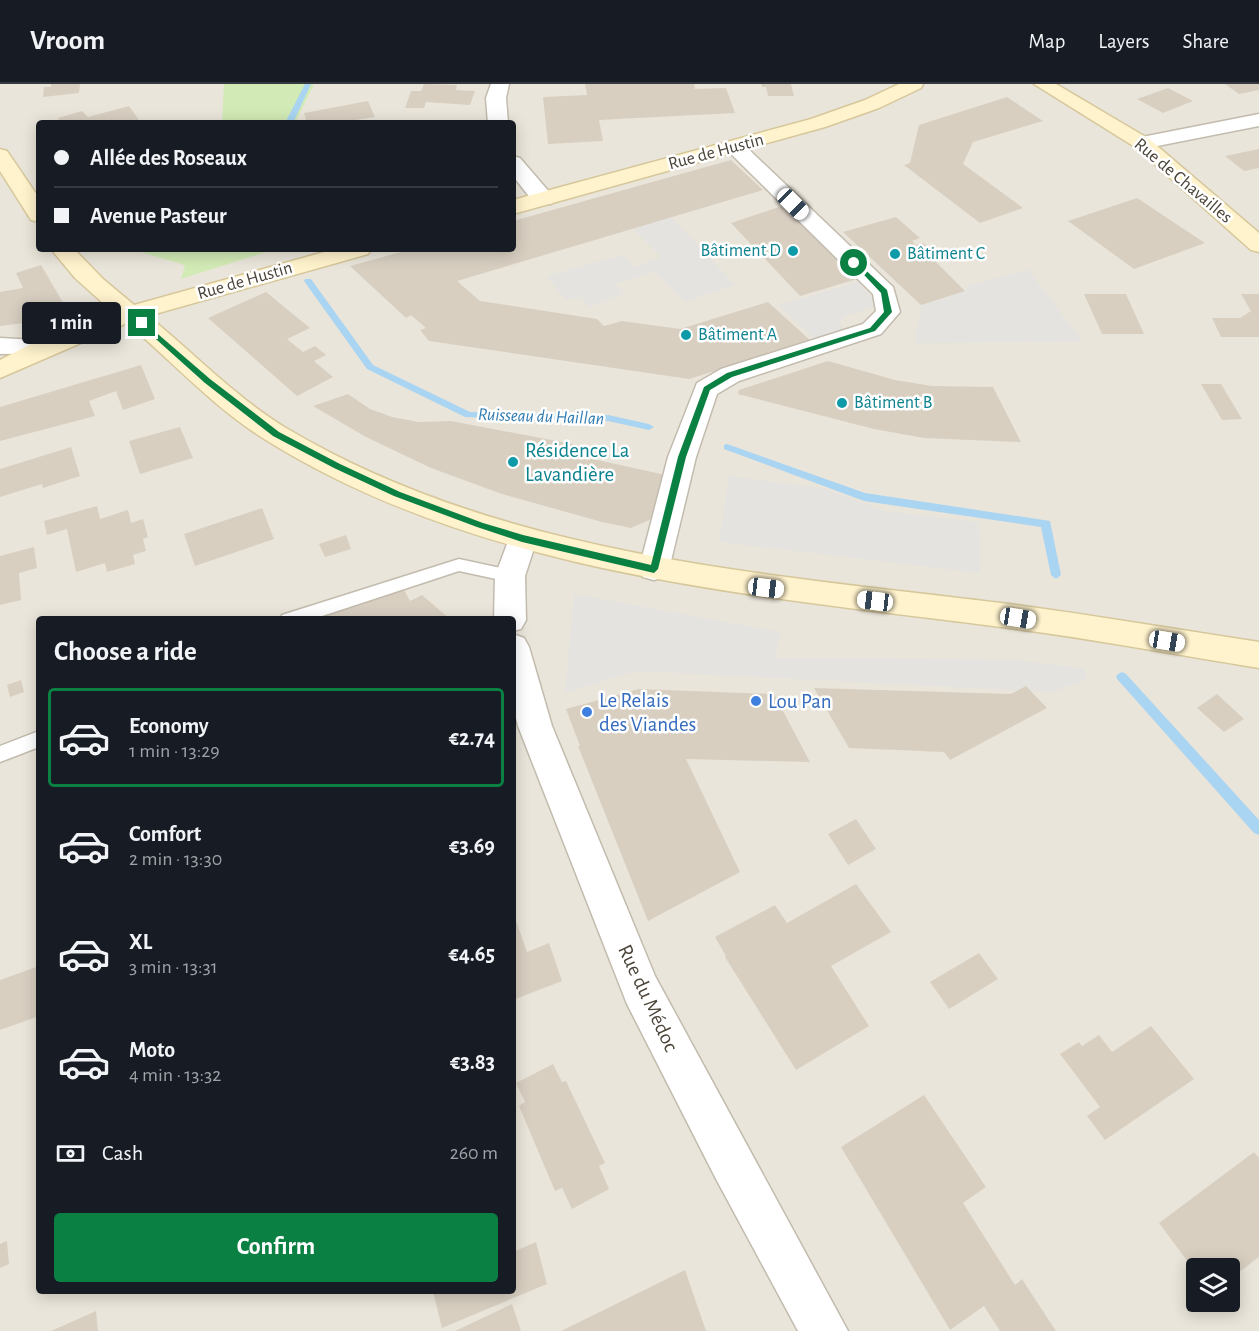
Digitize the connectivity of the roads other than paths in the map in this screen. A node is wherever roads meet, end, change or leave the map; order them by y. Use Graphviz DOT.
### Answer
graph roads {
  1 [pos="500,84"];
  2 [pos="914,84"];
  3 [pos="1043,84"];
  4 [pos="498,120"];
  5 [pos="1259,120"];
  6 [pos="1142,143"];
  7 [pos="735,147"];
  8 [pos="0,155"];
  9 [pos="516,166"];
  10 [pos="543,199"];
  11 [pos="516,206"];
  12 [pos="36,210"];
  13 [pos="1259,244"];
  14 [pos="65,252"];
  15 [pos="349,252"];
  16 [pos="131,313"];
  17 [pos="0,346"];
  18 [pos="46,347"];
  19 [pos="0,370"];
  20 [pos="522,538"];
  21 [pos="654,569"];
  22 [pos="510,576"];
  23 [pos="300,616"];
  24 [pos="510,616"];
  25 [pos="1259,655"];
  26 [pos="516,658"];
  27 [pos="36,741"];
  28 [pos="0,754"];
  29 [pos="824,1331"];
  1 -- 4 [label="street"];
  2 -- 7 [label="main road, Rue de Hustin"];
  3 -- 6 [label="main road, Rue de Chavailles"];
  5 -- 6 [label="street"];
  6 -- 13 [label="main road, Rue de Chavailles"];
  7 -- 10 [label="main road, Rue de Hustin"];
  7 -- 21 [label="street"];
  8 -- 12 [label="main road"];
  9 -- 10 [label="street"];
  10 -- 11 [label="main road, Rue de Hustin"];
  14 -- 16 [label="main road"];
  15 -- 16 [label="main road, Rue de Hustin"];
  16 -- 18 [label="main road, Rue de Hustin"];
  16 -- 20 [label="main road"];
  17 -- 18 [label="street"];
  18 -- 19 [label="main road, Rue de Hustin"];
  20 -- 21 [label="main road"];
  20 -- 22 [label="street"];
  21 -- 25 [label="main road"];
  22 -- 23 [label="lane"];
  22 -- 24 [label="street"];
  26 -- 29 [label="street, Rue du Médoc"];
  27 -- 28 [label="lane"];
}
